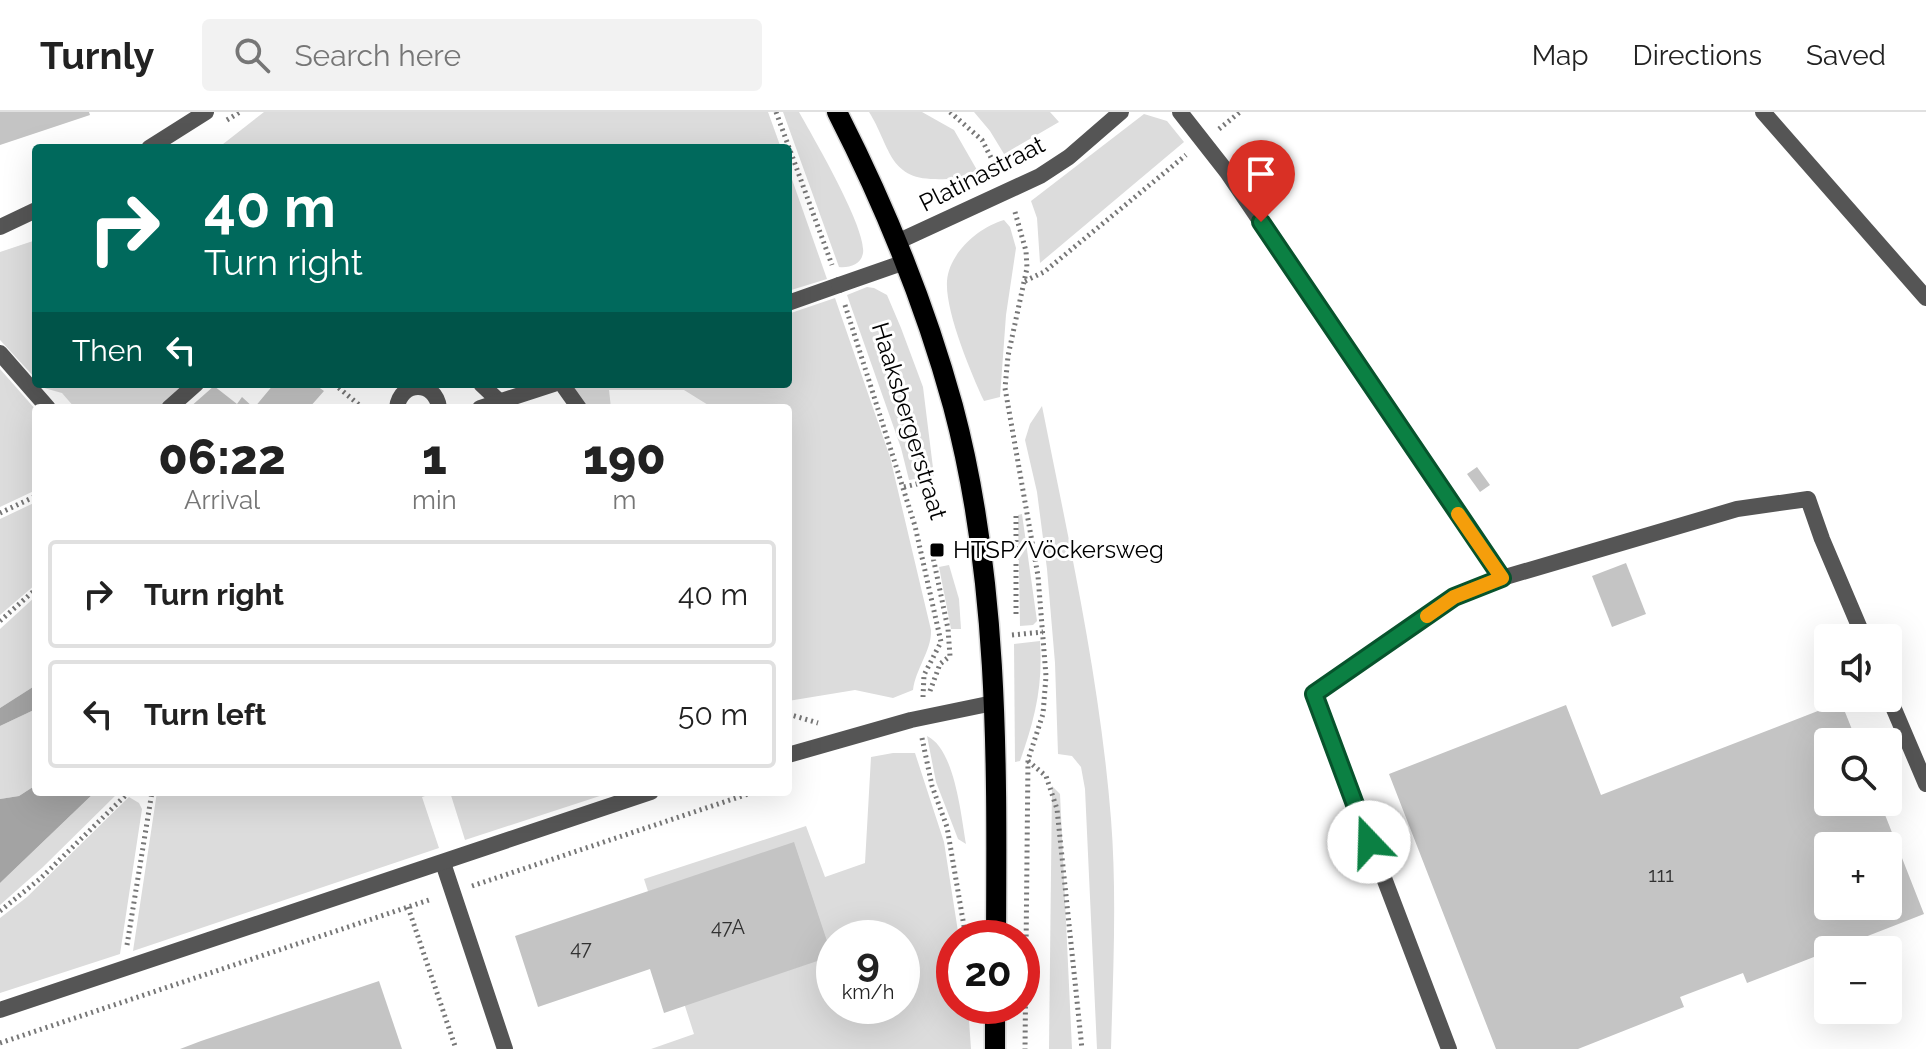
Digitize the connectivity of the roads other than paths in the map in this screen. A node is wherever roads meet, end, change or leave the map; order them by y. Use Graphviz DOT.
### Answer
graph roads {
  1 [pos="206,112"];
  2 [pos="837,112"];
  3 [pos="1121,112"];
  4 [pos="1180,112"];
  5 [pos="1763,112"];
  6 [pos="155,144"];
  7 [pos="32,212"];
  8 [pos="0,227"];
  9 [pos="897,242"];
  10 [pos="905,262"];
  11 [pos="1926,298"];
  12 [pos="792,302"];
  13 [pos="0,353"];
  14 [pos="192,388"];
  15 [pos="413,388"];
  16 [pos="424,388"];
  17 [pos="485,388"];
  18 [pos="541,388"];
  19 [pos="499,401"];
  20 [pos="45,404"];
  21 [pos="174,404"];
  22 [pos="399,404"];
  23 [pos="440,404"];
  24 [pos="491,404"];
  25 [pos="1502,578"];
  26 [pos="1858,624"];
  27 [pos="993,703"];
  28 [pos="1895,712"];
  29 [pos="792,754"];
  30 [pos="1926,784"];
  31 [pos="639,796"];
  32 [pos="443,863"];
  33 [pos="996,920"];
  34 [pos="0,1010"];
  35 [pos="995,1024"];
  36 [pos="505,1049"];
  37 [pos="995,1049"];
  38 [pos="1449,1049"];
  1 -- 6 [label="street"];
  2 -- 9 [label="main road, Haaksbergerstraat"];
  3 -- 9 [label="street, Platinastraat"];
  4 -- 25 [label="street"];
  5 -- 11 [label="street"];
  7 -- 8 [label="street"];
  9 -- 10 [label="main road, Haaksbergerstraat"];
  10 -- 12 [label="street"];
  10 -- 27 [label="main road, Haaksbergerstraat"];
  13 -- 20 [label="street"];
  14 -- 21 [label="street"];
  15 -- 22 [label="street"];
  16 -- 23 [label="street"];
  17 -- 19 [label="street"];
  18 -- 19 [label="street"];
  19 -- 24 [label="street"];
  25 -- 26 [label="street"];
  25 -- 38 [label="street"];
  27 -- 29 [label="street"];
  27 -- 33 [label="main road, Haaksbergerstraat"];
  28 -- 30 [label="street"];
  31 -- 32 [label="street"];
  32 -- 34 [label="street"];
  32 -- 36 [label="street"];
  35 -- 37 [label="main road"];
}
